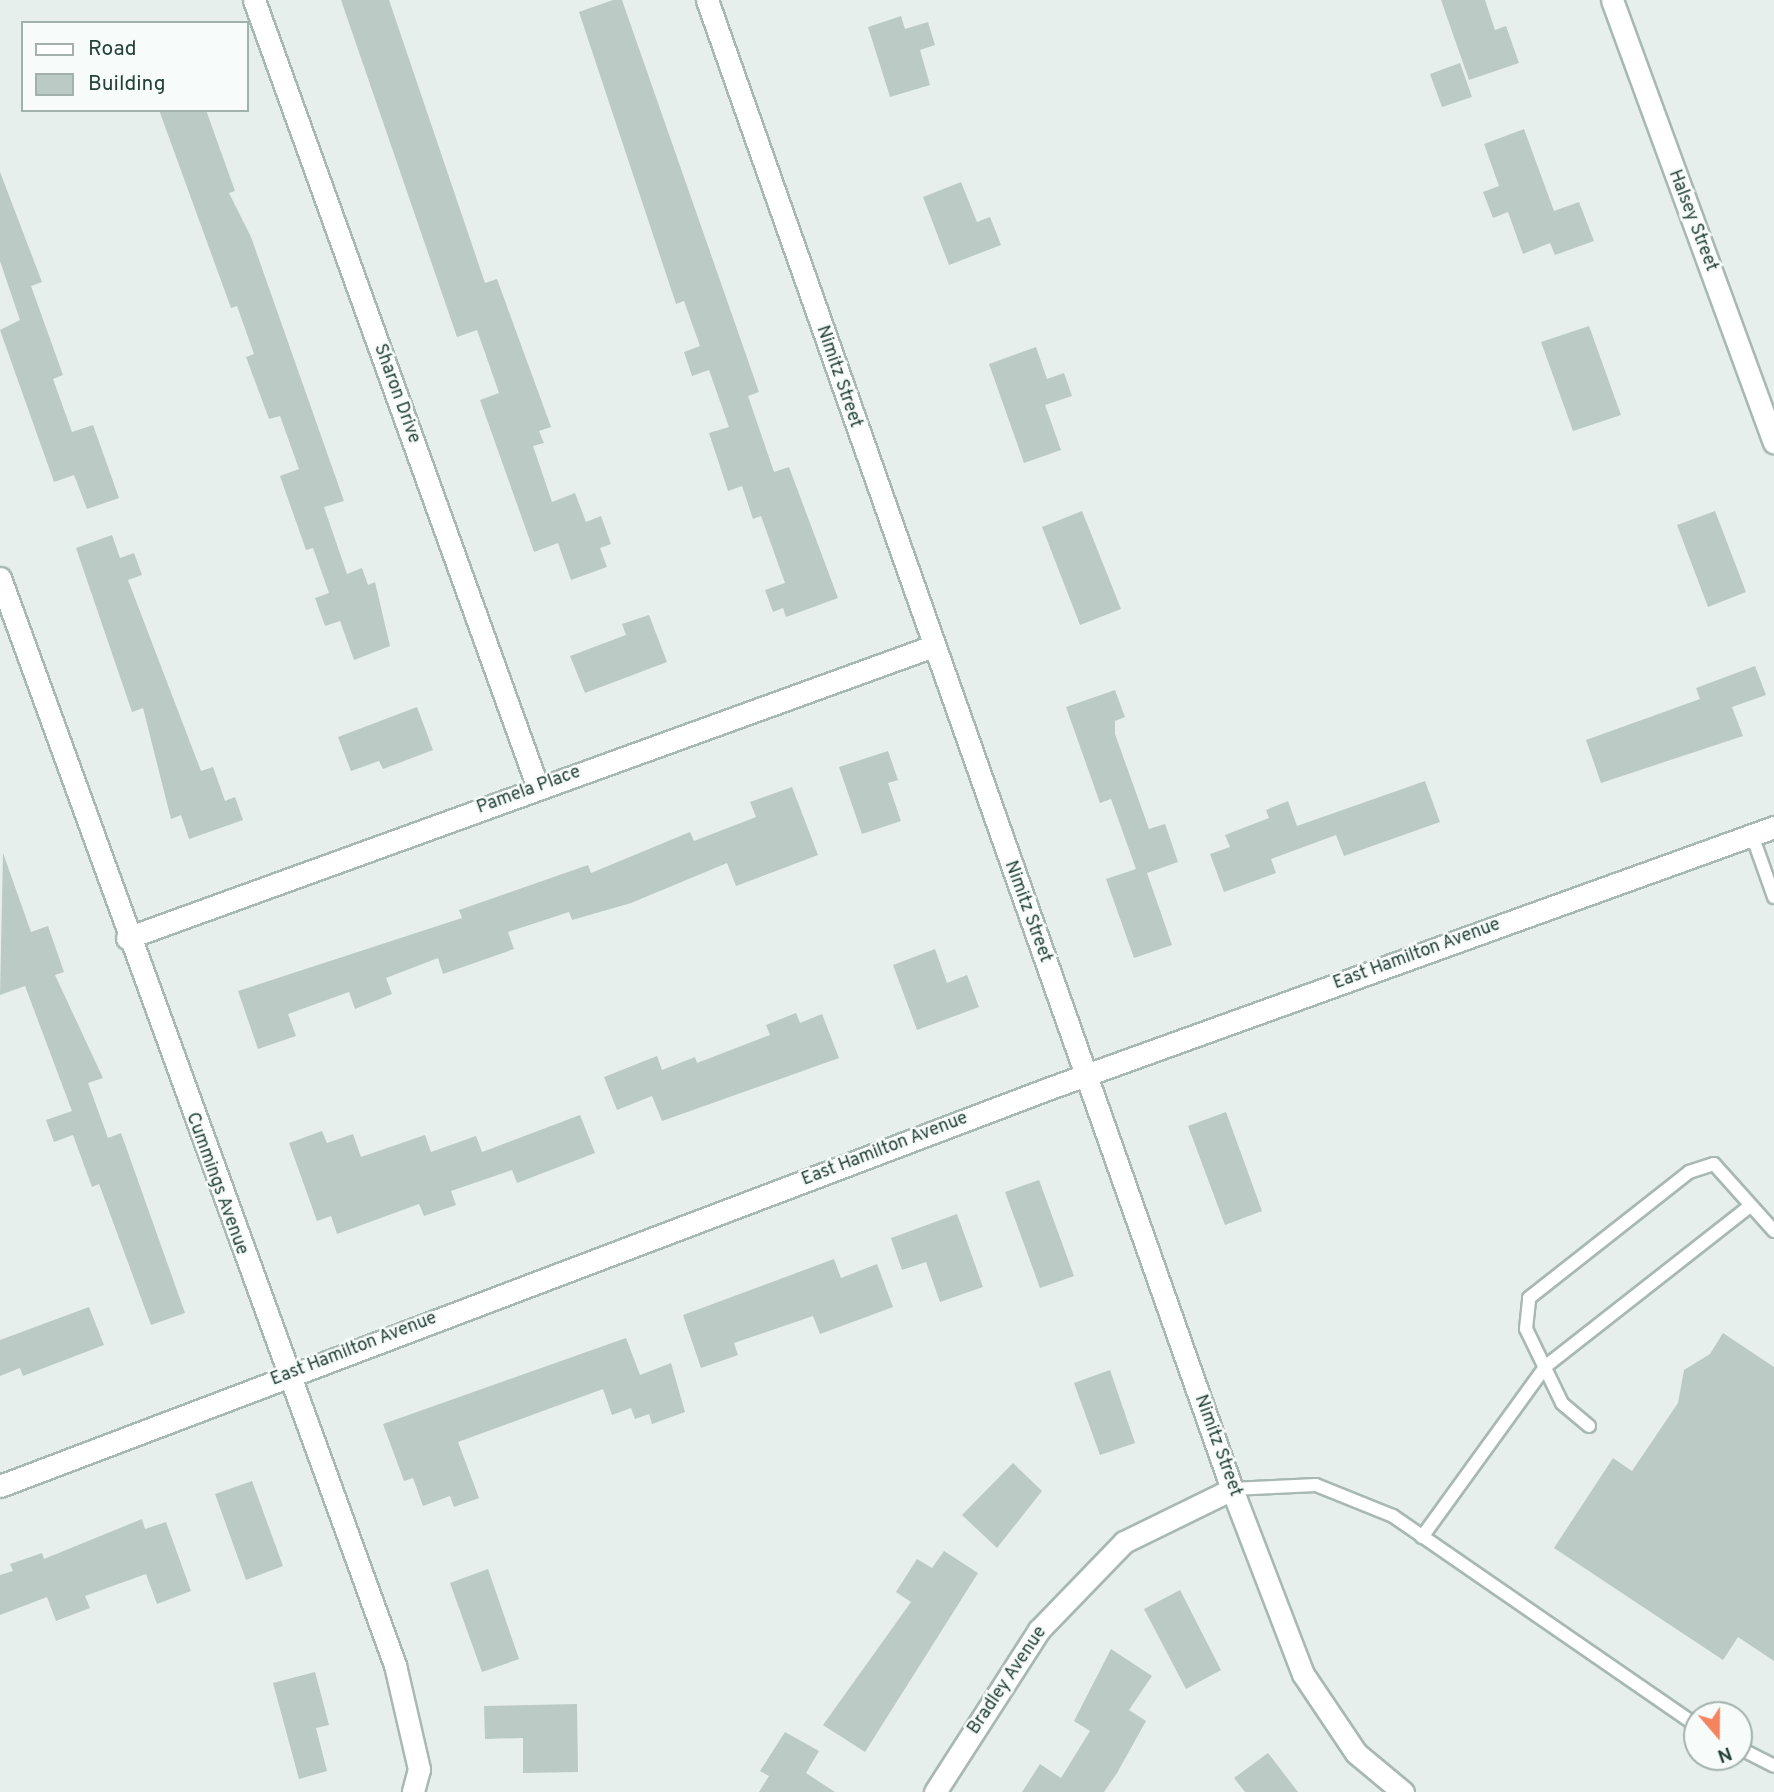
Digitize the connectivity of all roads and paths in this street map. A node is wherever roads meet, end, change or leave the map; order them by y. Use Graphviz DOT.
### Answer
graph roads {
  1 [pos="254,0"];
  2 [pos="706,0"];
  3 [pos="1612,0"];
  4 [pos="1774,442"];
  5 [pos="0,578"];
  6 [pos="933,646"];
  7 [pos="538,788"];
  8 [pos="1774,827"];
  9 [pos="1752,835"];
  10 [pos="1774,897"];
  11 [pos="127,937"];
  12 [pos="1086,1075"];
  13 [pos="1750,1206"];
  14 [pos="1774,1231"];
  15 [pos="1546,1366"];
  16 [pos="285,1376"];
  17 [pos="1589,1426"];
  18 [pos="0,1486"];
  19 [pos="1232,1489"];
  20 [pos="1422,1537"];
  21 [pos="1683,1716"];
  22 [pos="1753,1755"];
  23 [pos="1774,1766"];
  24 [pos="412,1792"];
  25 [pos="934,1792"];
  26 [pos="1403,1792"];
  1 -- 7 [label="street, Sharon Drive"];
  2 -- 6 [label="street, Nimitz Street"];
  3 -- 4 [label="street, Halsey Street"];
  5 -- 11 [label="street, Cummings Avenue"];
  6 -- 7 [label="street, Pamela Place"];
  6 -- 12 [label="street, Nimitz Street"];
  7 -- 11 [label="street, Pamela Place"];
  8 -- 9 [label="street, East Hamilton Avenue"];
  9 -- 10 [label="lane"];
  9 -- 12 [label="street, East Hamilton Avenue"];
  11 -- 16 [label="street, Cummings Avenue"];
  12 -- 16 [label="street, East Hamilton Avenue"];
  12 -- 19 [label="street, Nimitz Street"];
  13 -- 14 [label="lane"];
  13 -- 15 [label="lane"];
  13 -- 15 [label="lane"];
  15 -- 17 [label="lane"];
  15 -- 20 [label="lane"];
  16 -- 18 [label="street, East Hamilton Avenue"];
  16 -- 24 [label="street, Cummings Avenue"];
  19 -- 20 [label="lane"];
  19 -- 25 [label="street, Bradley Avenue"];
  19 -- 26 [label="street, Nimitz Street"];
  20 -- 21 [label="lane"];
  22 -- 23 [label="lane"];
}
